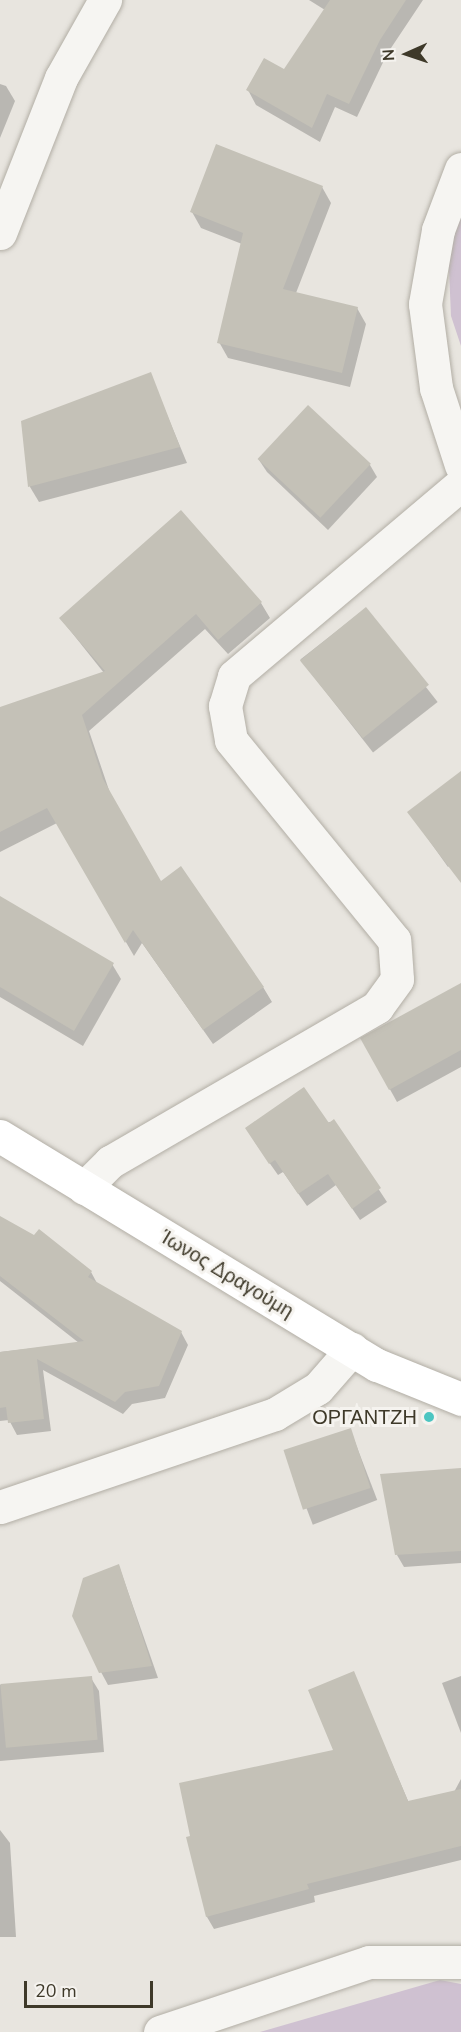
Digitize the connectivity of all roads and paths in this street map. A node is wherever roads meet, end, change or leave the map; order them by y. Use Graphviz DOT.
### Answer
graph roads {
  1 [pos="105,0"];
  2 [pos="461,169"];
  3 [pos="0,233"];
  4 [pos="461,465"];
  5 [pos="461,484"];
  6 [pos="0,1136"];
  7 [pos="84,1188"];
  8 [pos="351,1349"];
  9 [pos="461,1399"];
  10 [pos="0,1507"];
  11 [pos="461,1962"];
  12 [pos="160,2032"];
  1 -- 3 [label="street"];
  2 -- 4 [label="street"];
  5 -- 7 [label="street"];
  6 -- 7 [label="street, Ίωνος Δραγούμη"];
  7 -- 8 [label="street, Ίωνος Δραγούμη"];
  8 -- 9 [label="street, Ίωνος Δραγούμη"];
  8 -- 10 [label="street"];
  11 -- 12 [label="street"];
}
